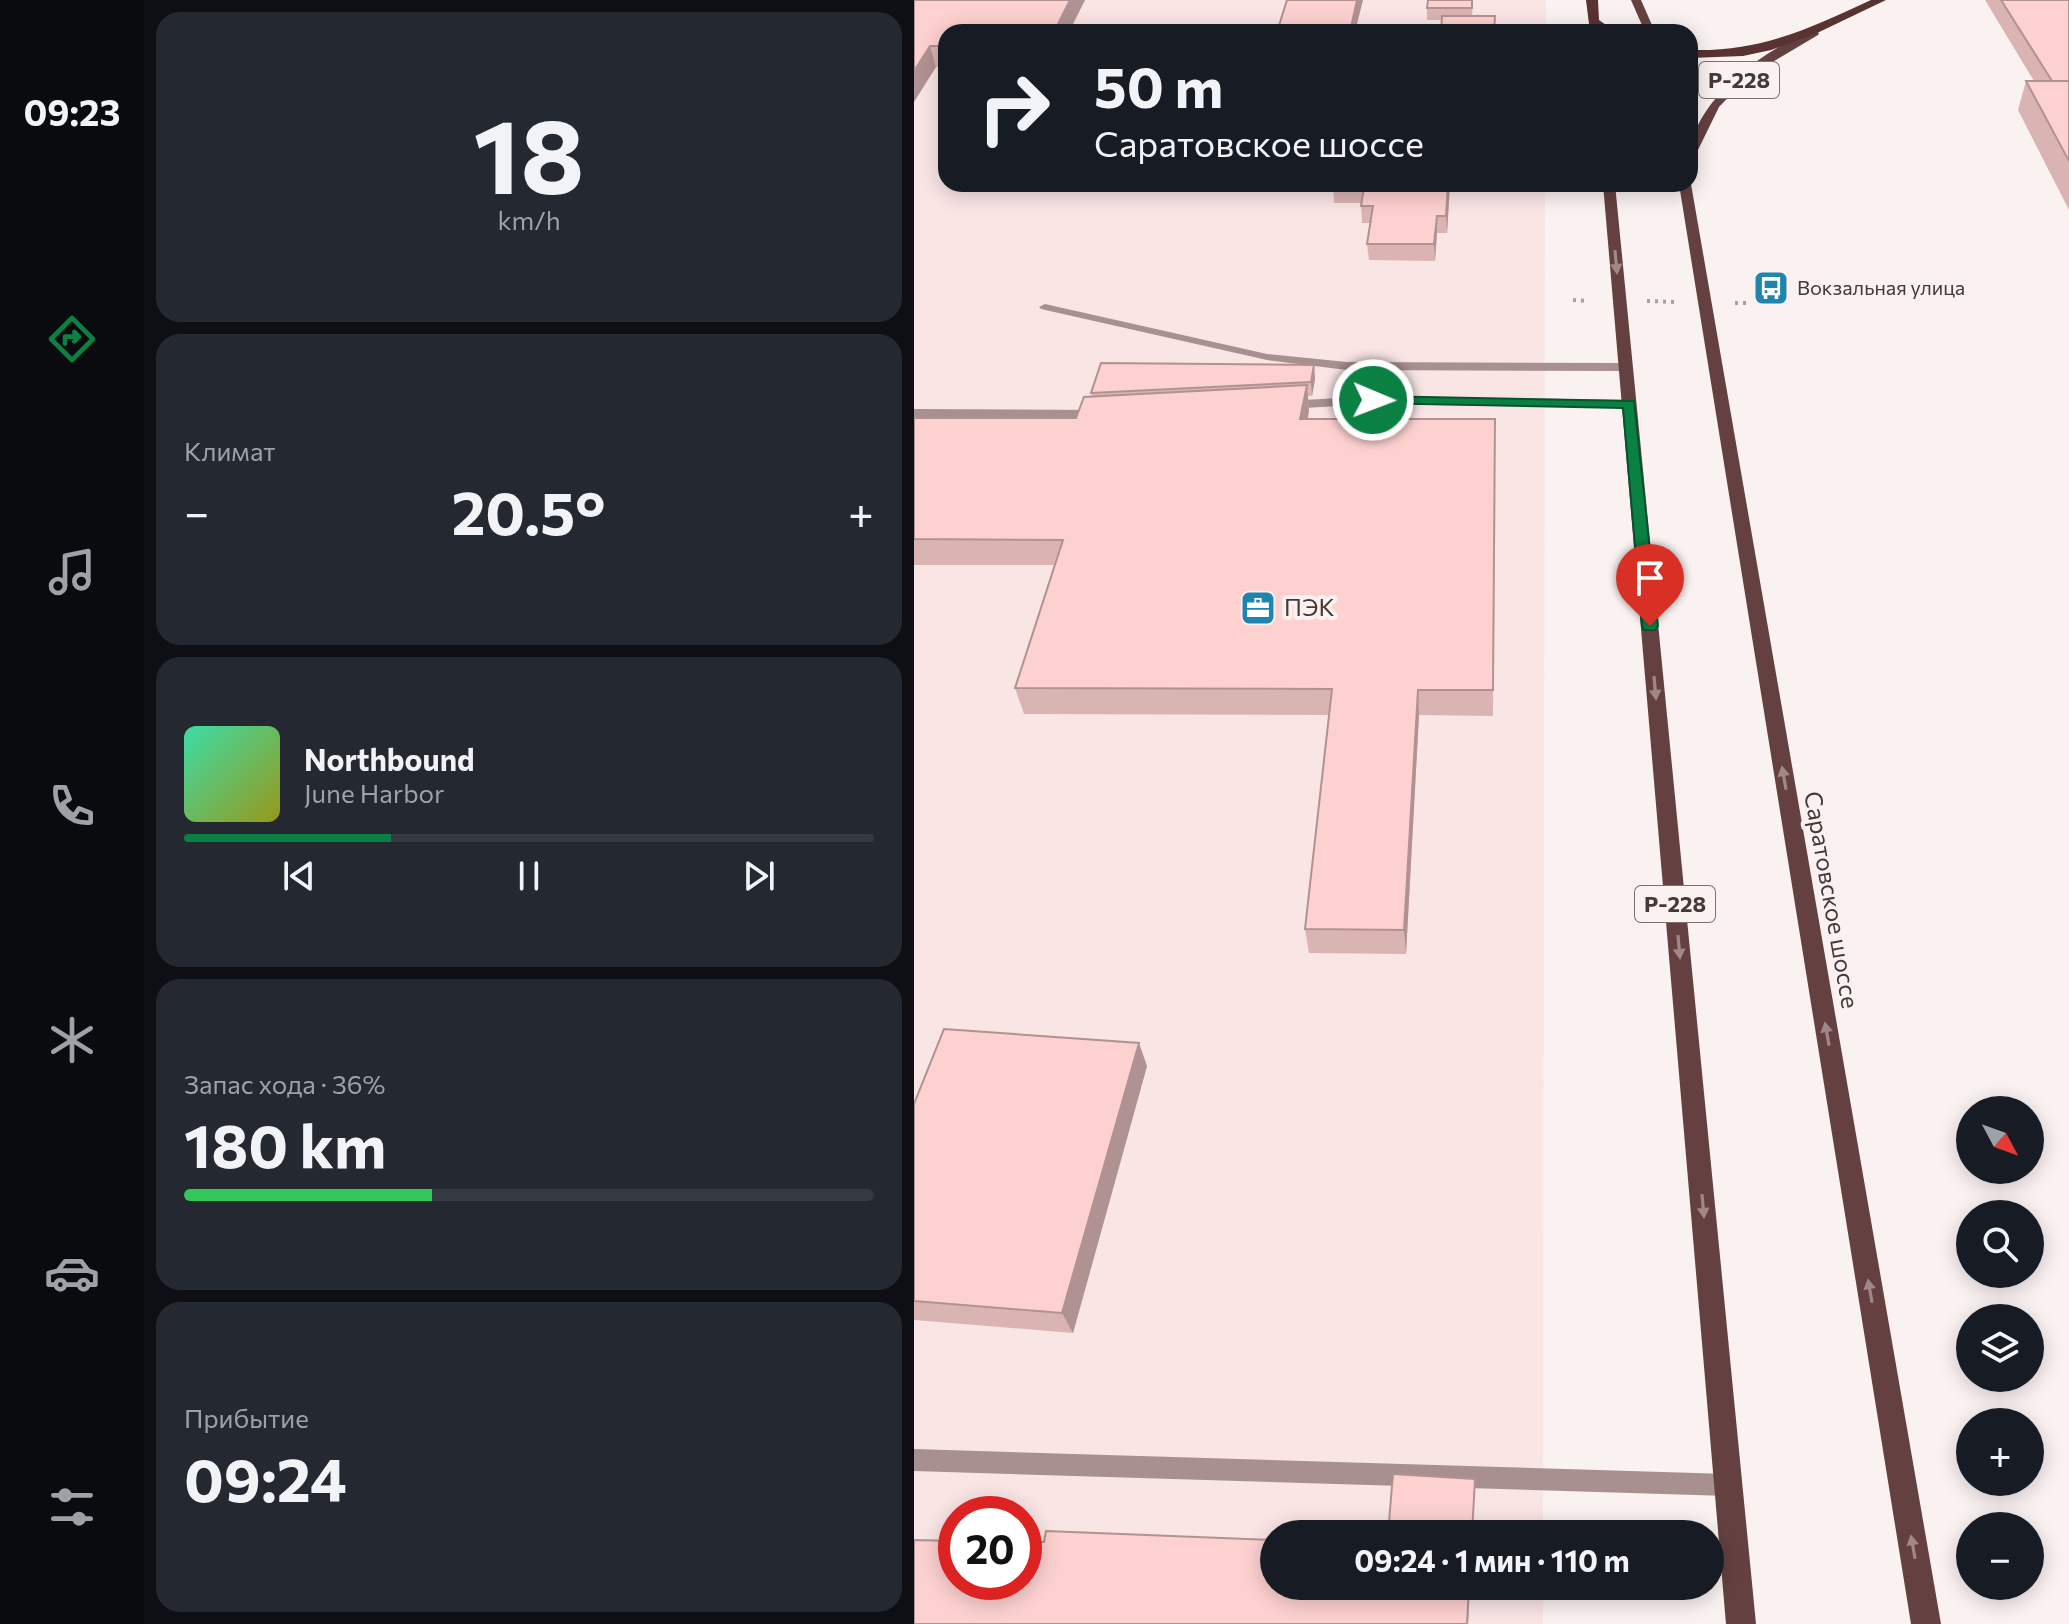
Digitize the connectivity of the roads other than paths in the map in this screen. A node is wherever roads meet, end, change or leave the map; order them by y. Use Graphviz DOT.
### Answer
graph roads {
  1 [pos="1592,0"];
  2 [pos="1636,0"];
  3 [pos="1879,0"];
  4 [pos="1593,24"];
  5 [pos="1646,24"];
  6 [pos="1814,33"];
  7 [pos="1698,54"];
  8 [pos="1698,138"];
  9 [pos="1610,192"];
  10 [pos="1686,192"];
  11 [pos="1045,307"];
  12 [pos="1626,367"];
  13 [pos="1629,404"];
  14 [pos="1267,406"];
  15 [pos="914,413"];
  16 [pos="1116,413"];
  17 [pos="914,1460"];
  18 [pos="1728,1485"];
  19 [pos="1741,1624"];
  20 [pos="1926,1624"];
  1 -- 4 [label="highway"];
  2 -- 5 [label="main road"];
  3 -- 6 [label="highway, Р-228"];
  6 -- 7 [label="highway"];
  6 -- 8 [label="main road, Р-228"];
  9 -- 12 [label="main road, Р-228, one-way"];
  20 -- 10 [label="main road, Саратовское шоссе, one-way"];
  11 -- 12 [label="lane"];
  12 -- 13 [label="main road, Р-228"];
  13 -- 14 [label="lane"];
  13 -- 18 [label="main road, Р-228, one-way"];
  15 -- 16 [label="lane"];
  17 -- 18 [label="lane"];
  18 -- 19 [label="main road, Р-228"];
}
